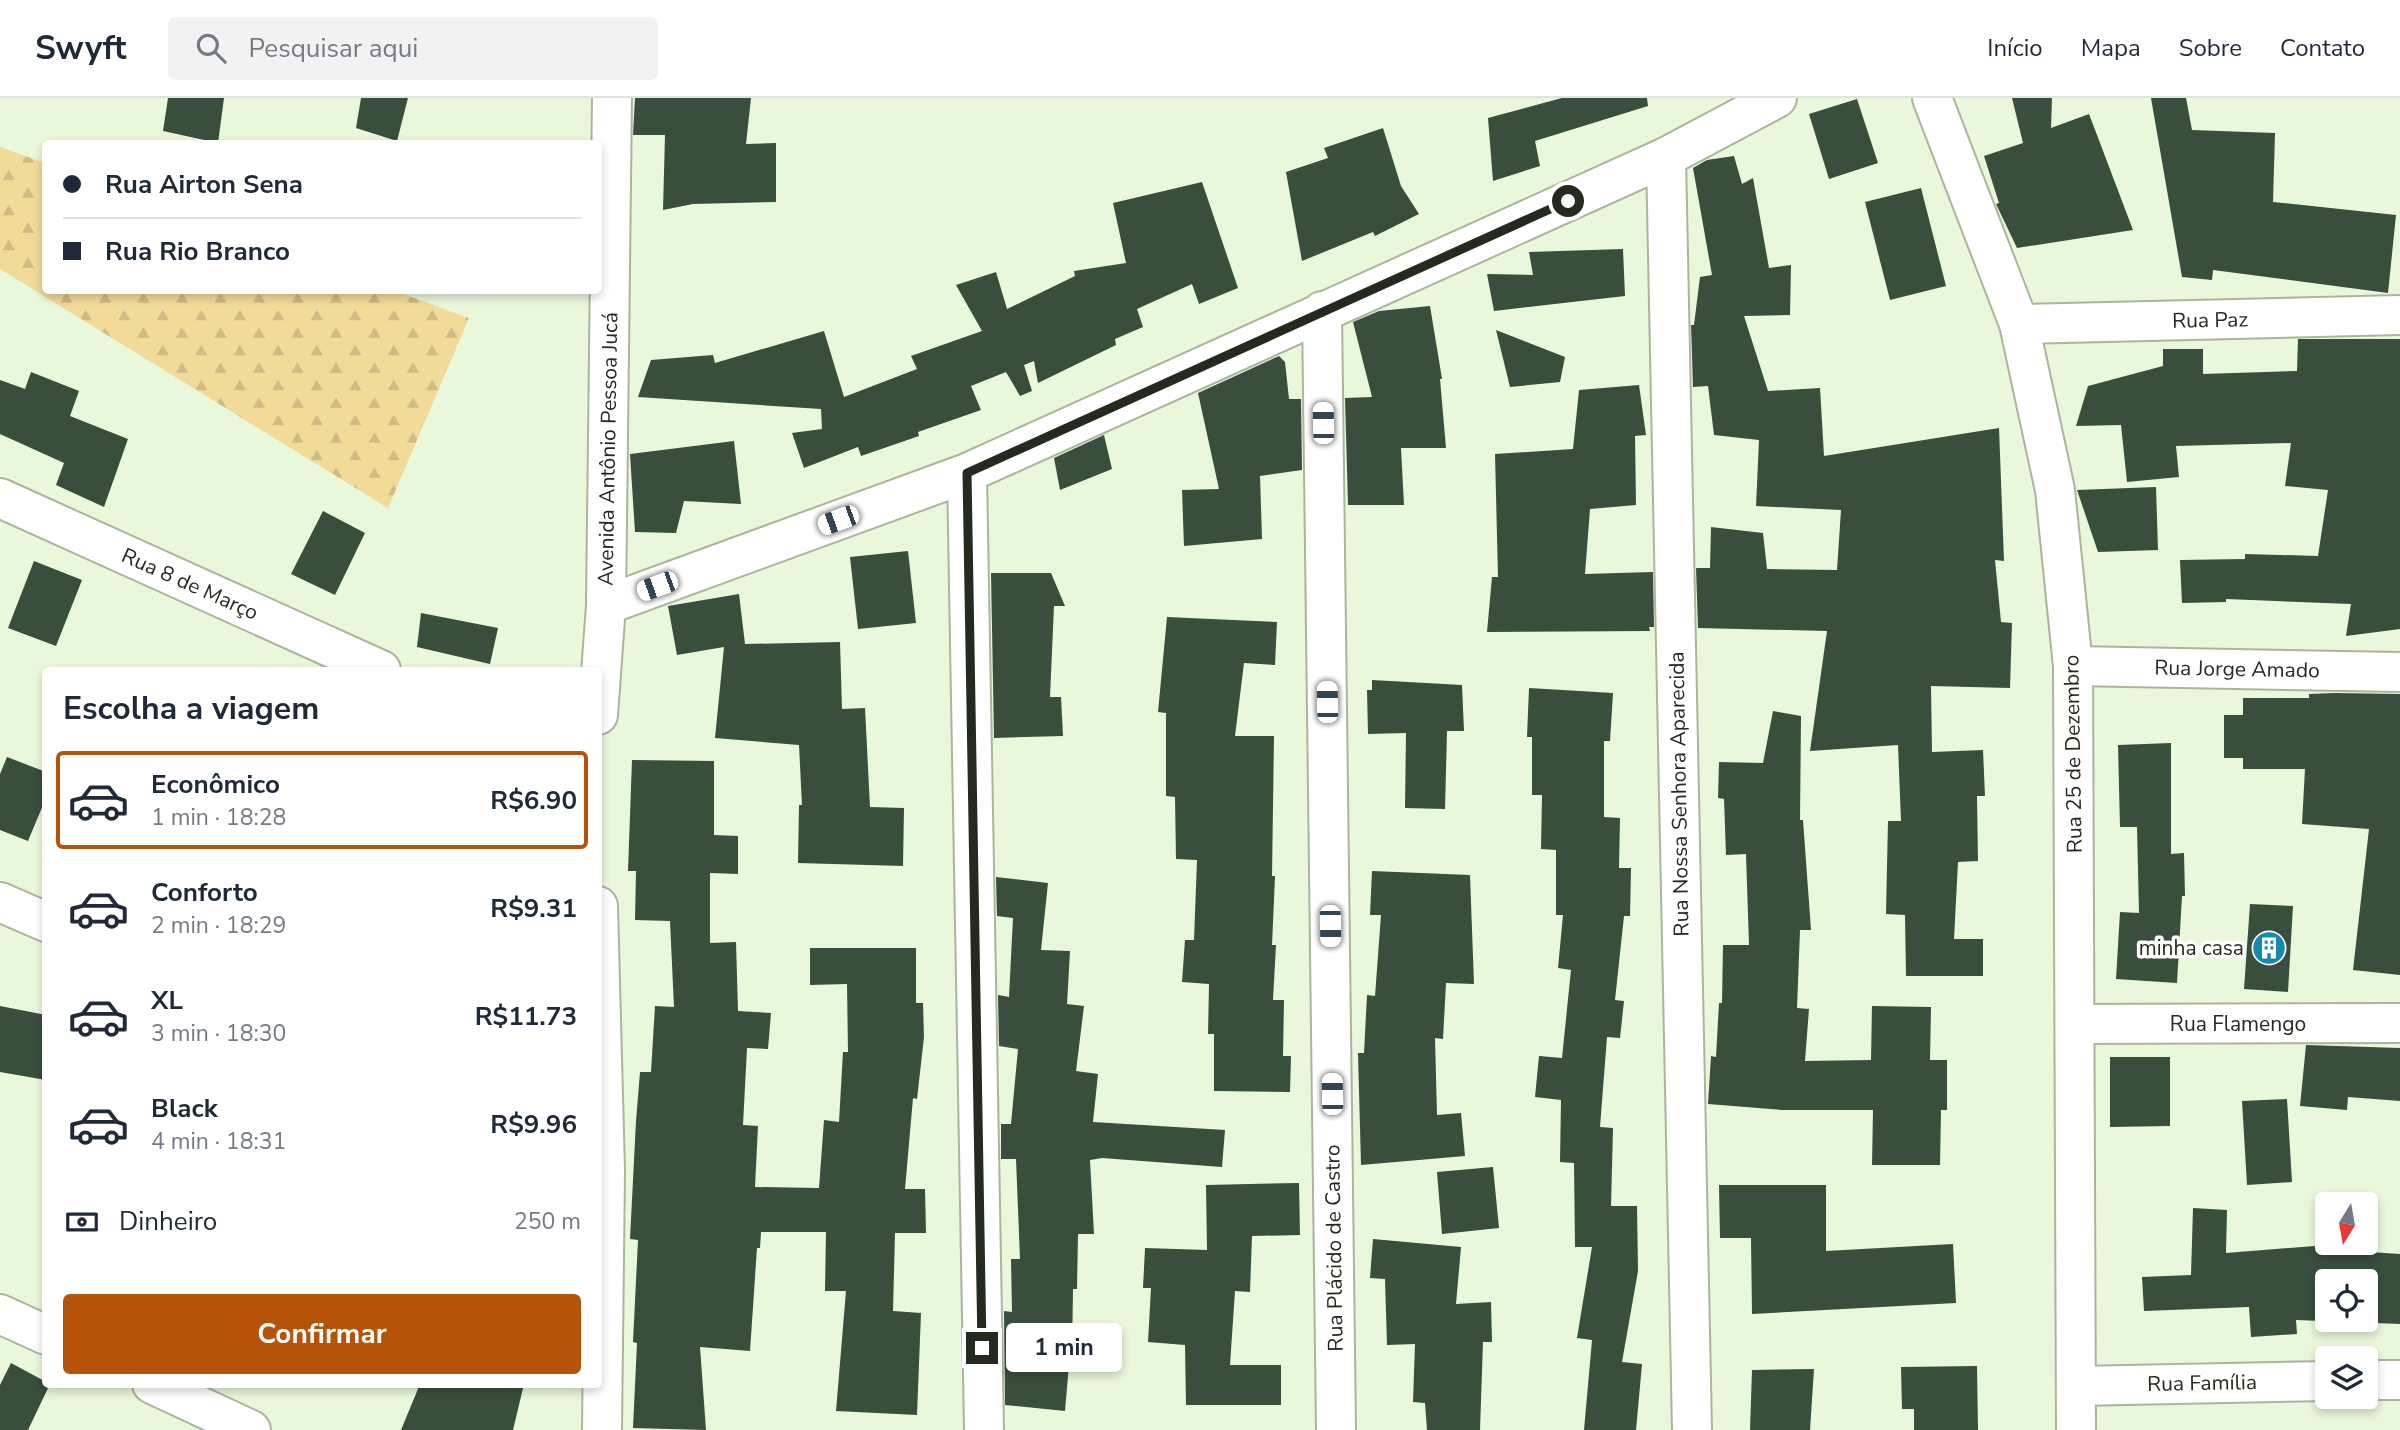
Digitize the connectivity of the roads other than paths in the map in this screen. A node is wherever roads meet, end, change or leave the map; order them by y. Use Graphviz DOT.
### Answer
graph roads {
  1 [pos="612,98"];
  2 [pos="1777,98"];
  3 [pos="1932,98"];
  4 [pos="1666,157"];
  5 [pos="1322,311"];
  6 [pos="2400,315"];
  7 [pos="2019,324"];
  8 [pos="967,473"];
  9 [pos="0,498"];
  10 [pos="606,605"];
  11 [pos="2073,666"];
  12 [pos="374,667"];
  13 [pos="601,667"];
  14 [pos="2400,671"];
  15 [pos="0,902"];
  16 [pos="42,920"];
  17 [pos="2400,1023"];
  18 [pos="2077,1024"];
  19 [pos="602,1169"];
  20 [pos="0,1314"];
  21 [pos="42,1333"];
  22 [pos="2378,1380"];
  23 [pos="2400,1380"];
  24 [pos="2315,1381"];
  25 [pos="2076,1386"];
  26 [pos="161,1388"];
  27 [pos="251,1430"];
  28 [pos="602,1430"];
  29 [pos="984,1430"];
  30 [pos="1336,1430"];
  31 [pos="1692,1430"];
  32 [pos="2076,1430"];
  1 -- 10 [label="street, Avenida Antônio Pessoa Jucá"];
  2 -- 4 [label="street"];
  3 -- 7 [label="street, Rua 25 de Dezembro"];
  4 -- 5 [label="street"];
  4 -- 31 [label="street, Rua Nossa Senhora Aparecida"];
  5 -- 8 [label="street"];
  5 -- 30 [label="street, Rua Plácido de Castro"];
  6 -- 7 [label="street, Rua Paz"];
  7 -- 11 [label="street, Rua 25 de Dezembro"];
  8 -- 10 [label="street"];
  8 -- 29 [label="street"];
  9 -- 12 [label="street, Rua 8 de Março"];
  10 -- 13 [label="street, Avenida Antônio Pessoa Jucá"];
  11 -- 14 [label="street, Rua Jorge Amado"];
  11 -- 18 [label="street, Rua 25 de Dezembro"];
  15 -- 16 [label="street"];
  17 -- 18 [label="street, Rua Flamengo"];
  18 -- 25 [label="street, Rua 25 de Dezembro"];
  19 -- 28 [label="street"];
  20 -- 21 [label="street"];
  22 -- 23 [label="street"];
  24 -- 25 [label="street, Rua Família"];
  25 -- 32 [label="street, Rua 25 de Dezembro"];
  26 -- 27 [label="street"];
}
